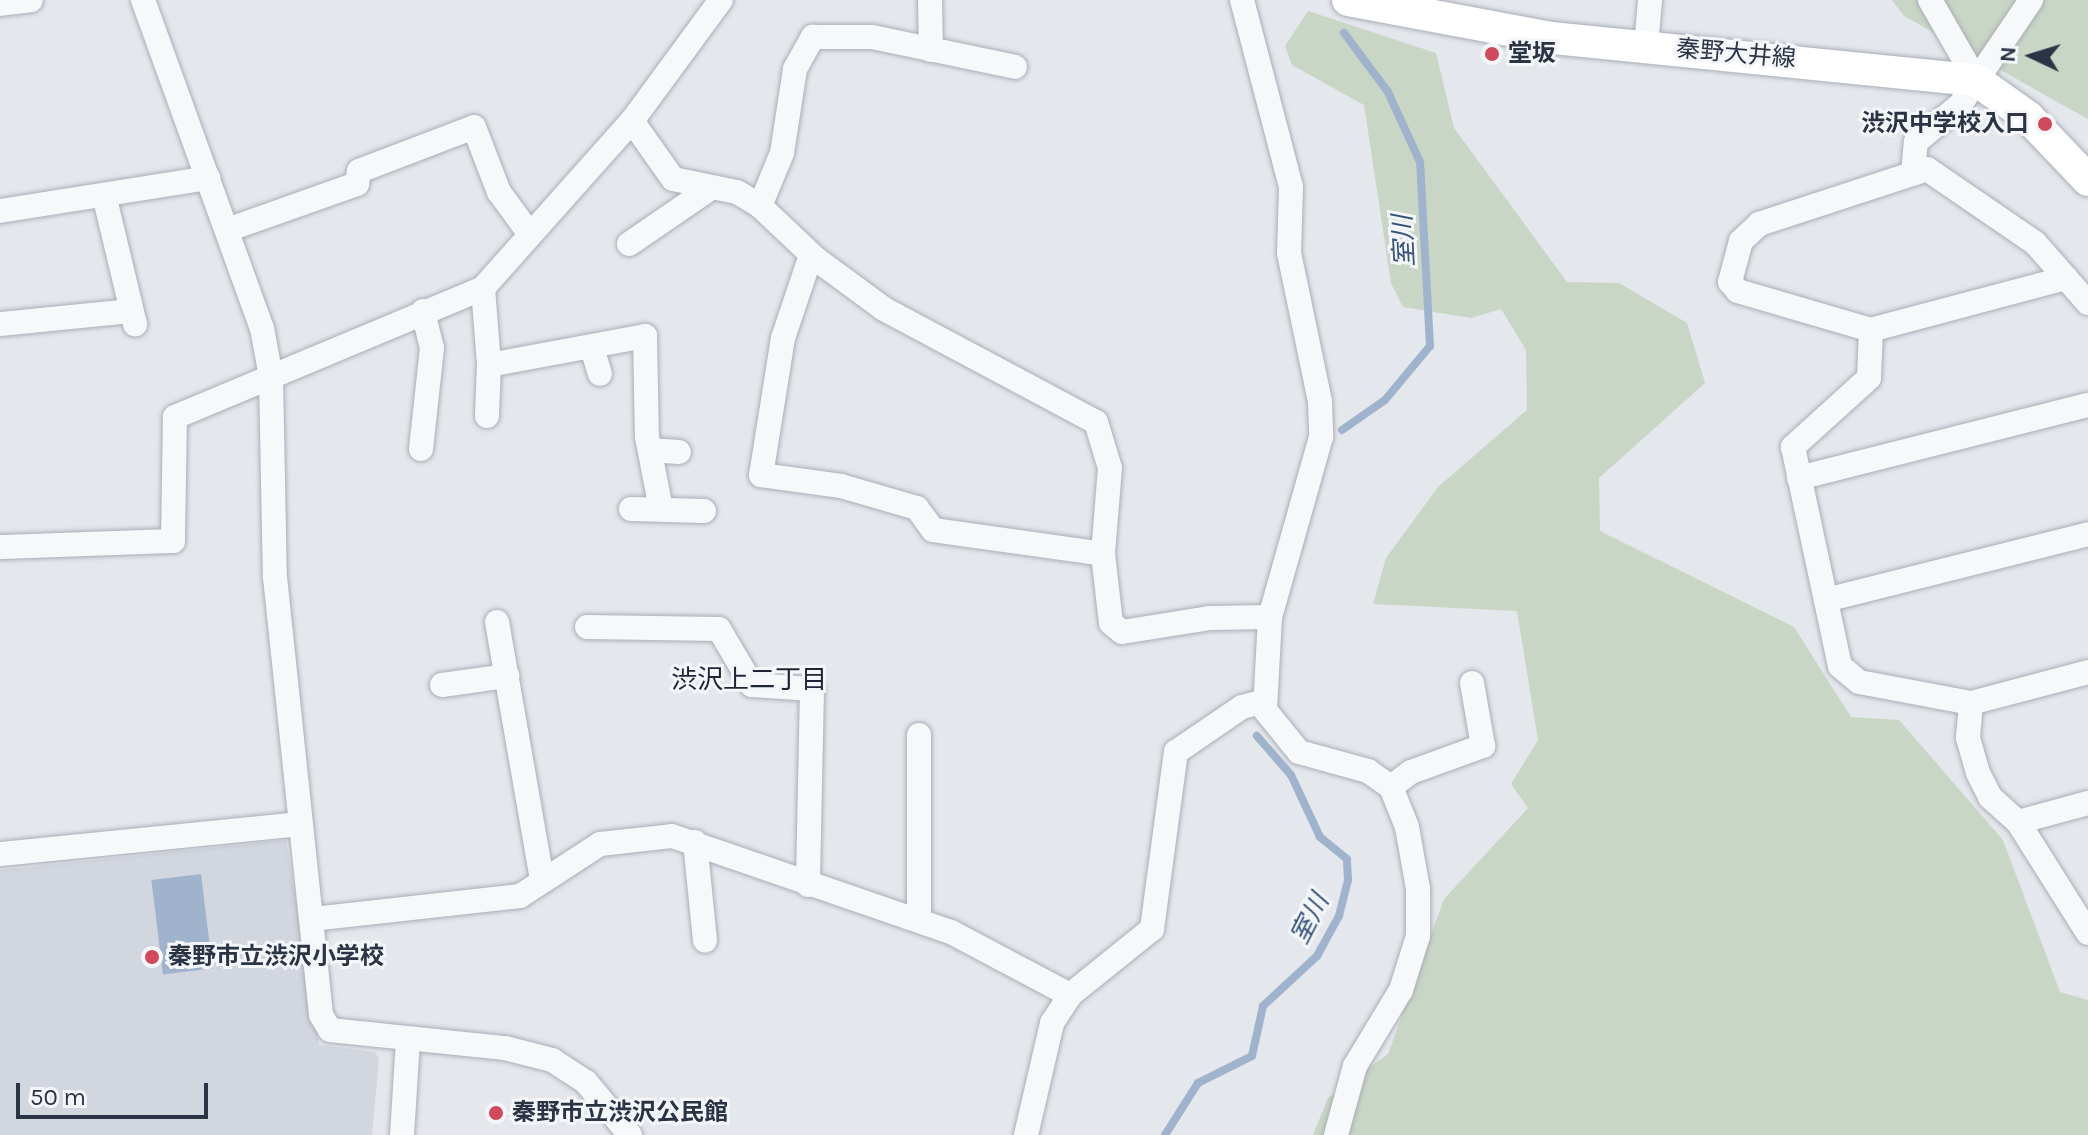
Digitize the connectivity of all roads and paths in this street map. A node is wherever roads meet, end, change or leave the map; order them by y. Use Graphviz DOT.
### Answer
graph roads {
  1 [pos="31,0"];
  2 [pos="143,0"];
  3 [pos="721,0"];
  4 [pos="930,0"];
  5 [pos="1242,0"];
  6 [pos="1348,0"];
  7 [pos="1650,0"];
  8 [pos="1930,0"];
  9 [pos="2031,0"];
  10 [pos="0,4"];
  11 [pos="1646,46"];
  12 [pos="931,50"];
  13 [pos="1015,67"];
  14 [pos="1976,80"];
  15 [pos="632,121"];
  16 [pos="1913,174"];
  17 [pos="208,178"];
  18 [pos="2088,180"];
  19 [pos="708,190"];
  20 [pos="105,199"];
  21 [pos="760,206"];
  22 [pos="0,211"];
  23 [pos="227,230"];
  24 [pos="529,233"];
  25 [pos="629,244"];
  26 [pos="811,255"];
  27 [pos="2066,278"];
  28 [pos="483,288"];
  29 [pos="2088,303"];
  30 [pos="423,311"];
  31 [pos="0,324"];
  32 [pos="1871,330"];
  33 [pos="592,348"];
  34 [pos="489,365"];
  35 [pos="600,374"];
  36 [pos="271,377"];
  37 [pos="2088,405"];
  38 [pos="487,416"];
  39 [pos="421,449"];
  40 [pos="650,450"];
  41 [pos="679,452"];
  42 [pos="1799,478"];
  43 [pos="631,509"];
  44 [pos="661,509"];
  45 [pos="704,511"];
  46 [pos="2088,534"];
  47 [pos="0,547"];
  48 [pos="1103,554"];
  49 [pos="1826,600"];
  50 [pos="1270,617"];
  51 [pos="497,622"];
  52 [pos="587,627"];
  53 [pos="2088,672"];
  54 [pos="507,676"];
  55 [pos="1472,683"];
  56 [pos="442,685"];
  57 [pos="1264,701"];
  58 [pos="1971,703"];
  59 [pos="919,735"];
  60 [pos="1391,787"];
  61 [pos="2088,803"];
  62 [pos="2018,822"];
  63 [pos="298,824"];
  64 [pos="695,842"];
  65 [pos="0,854"];
  66 [pos="542,879"];
  67 [pos="808,885"];
  68 [pos="312,919"];
  69 [pos="919,920"];
  70 [pos="2088,933"];
  71 [pos="705,940"];
  72 [pos="1070,995"];
  73 [pos="408,1039"];
  74 [pos="402,1135"];
  75 [pos="630,1135"];
  76 [pos="1026,1135"];
  77 [pos="1336,1135"];
  1 -- 10 [label="street"];
  2 -- 17 [label="street"];
  3 -- 15 [label="street"];
  4 -- 12 [label="street"];
  5 -- 50 [label="street"];
  6 -- 11 [label="main road, 秦野大井線"];
  7 -- 11 [label="street"];
  8 -- 14 [label="street"];
  9 -- 14 [label="street"];
  11 -- 14 [label="main road, 秦野大井線"];
  12 -- 13 [label="street"];
  12 -- 21 [label="street"];
  14 -- 16 [label="street"];
  14 -- 18 [label="main road, 秦野大井線"];
  15 -- 19 [label="street"];
  15 -- 24 [label="street"];
  16 -- 27 [label="street"];
  16 -- 32 [label="street"];
  17 -- 20 [label="street"];
  17 -- 23 [label="street"];
  19 -- 21 [label="street"];
  19 -- 25 [label="street"];
  20 -- 22 [label="street"];
  20 -- 31 [label="street"];
  21 -- 26 [label="street"];
  23 -- 24 [label="street"];
  23 -- 36 [label="street"];
  24 -- 28 [label="street"];
  26 -- 48 [label="street"];
  26 -- 48 [label="street"];
  27 -- 29 [label="street"];
  27 -- 32 [label="street"];
  28 -- 30 [label="street"];
  28 -- 34 [label="street"];
  30 -- 36 [label="street"];
  30 -- 39 [label="street"];
  32 -- 42 [label="street"];
  33 -- 34 [label="street"];
  33 -- 35 [label="street"];
  33 -- 40 [label="street"];
  34 -- 38 [label="street"];
  36 -- 47 [label="street"];
  36 -- 63 [label="street"];
  37 -- 42 [label="street"];
  40 -- 41 [label="street"];
  40 -- 44 [label="street"];
  42 -- 49 [label="street"];
  43 -- 44 [label="street"];
  44 -- 45 [label="street"];
  46 -- 49 [label="street"];
  48 -- 50 [label="street"];
  49 -- 58 [label="street"];
  50 -- 57 [label="street"];
  51 -- 54 [label="street"];
  52 -- 67 [label="street"];
  53 -- 58 [label="street"];
  54 -- 56 [label="street"];
  54 -- 66 [label="street"];
  55 -- 60 [label="street"];
  57 -- 60 [label="street"];
  57 -- 72 [label="street"];
  58 -- 62 [label="street"];
  59 -- 69 [label="street"];
  60 -- 77 [label="street"];
  61 -- 62 [label="street"];
  62 -- 70 [label="street"];
  63 -- 65 [label="street"];
  63 -- 68 [label="street"];
  64 -- 66 [label="street"];
  64 -- 67 [label="street"];
  64 -- 71 [label="street"];
  66 -- 68 [label="street"];
  67 -- 69 [label="street"];
  68 -- 73 [label="street"];
  69 -- 72 [label="street"];
  72 -- 76 [label="street"];
  73 -- 74 [label="street"];
  73 -- 75 [label="street"];
}
